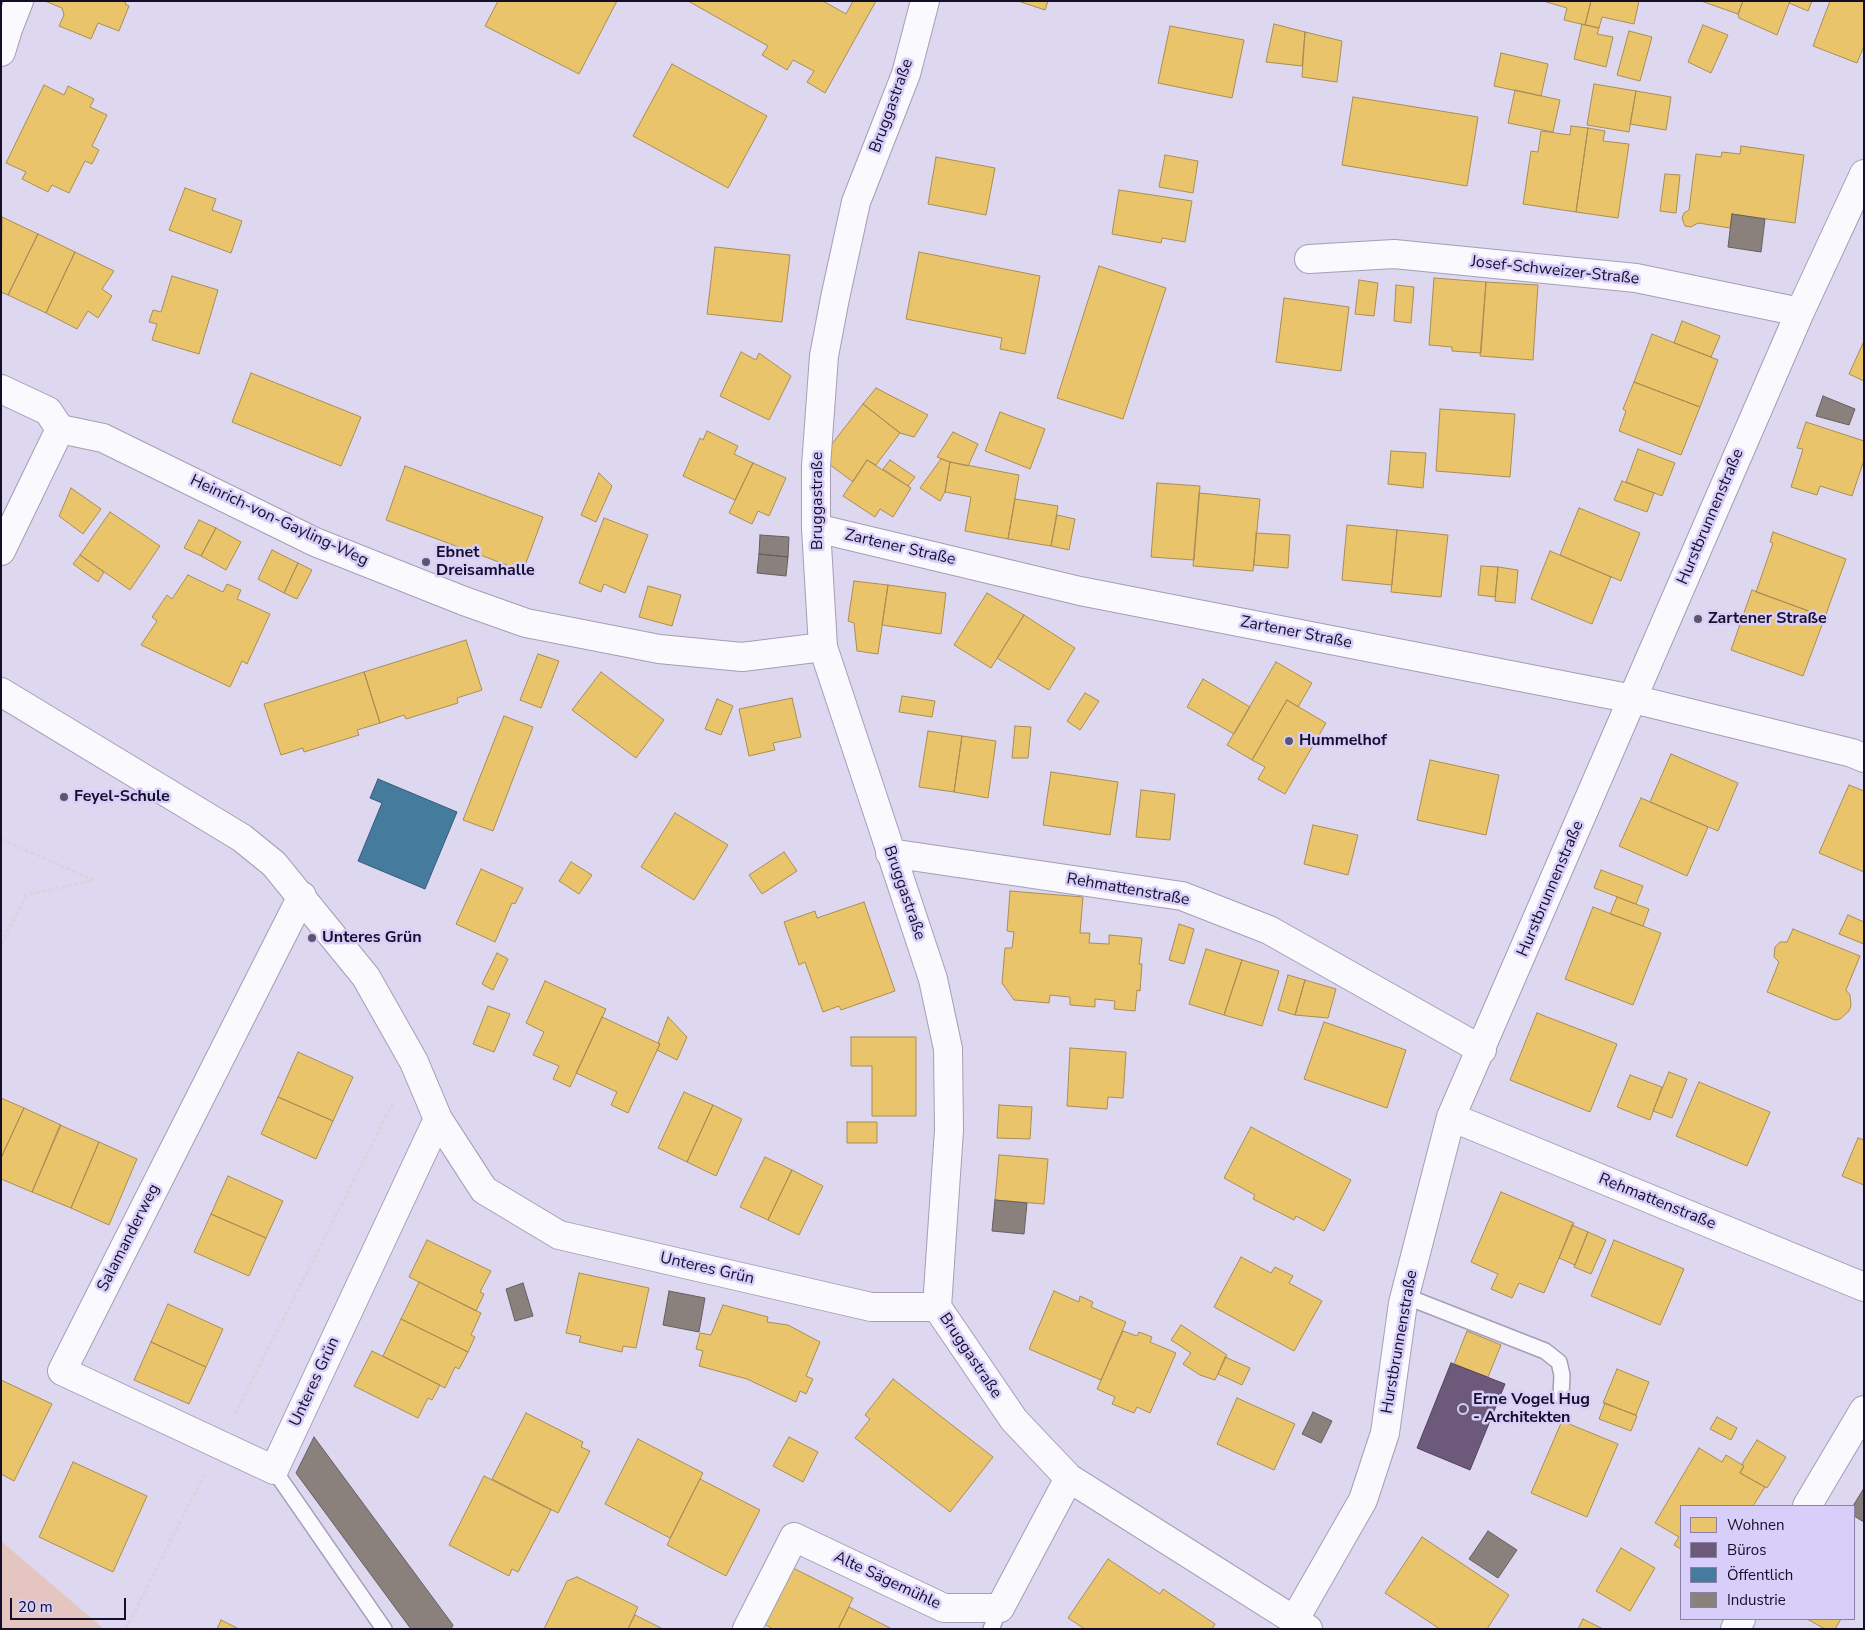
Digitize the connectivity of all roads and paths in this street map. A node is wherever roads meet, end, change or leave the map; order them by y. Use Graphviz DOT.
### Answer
graph roads {
  1 [pos="19,1"];
  2 [pos="925,1"];
  3 [pos="1,52"];
  4 [pos="1864,174"];
  5 [pos="1308,259"];
  6 [pos="1800,312"];
  7 [pos="1,389"];
  8 [pos="60,429"];
  9 [pos="816,528"];
  10 [pos="1,551"];
  11 [pos="823,647"];
  12 [pos="1,692"];
  13 [pos="1633,699"];
  14 [pos="1864,758"];
  15 [pos="1,838"];
  16 [pos="890,853"];
  17 [pos="302,896"];
  18 [pos="1,944"];
  19 [pos="1482,1050"];
  20 [pos="414,1062"];
  21 [pos="1451,1118"];
  22 [pos="438,1119"];
  23 [pos="1864,1287"];
  24 [pos="1405,1296"];
  25 [pos="937,1307"];
  26 [pos="1561,1396"];
  27 [pos="1864,1410"];
  28 [pos="219,1445"];
  29 [pos="274,1470"];
  30 [pos="1069,1478"];
  31 [pos="1808,1505"];
  32 [pos="996,1618"];
  33 [pos="1301,1624"];
  34 [pos="126,1629"];
  35 [pos="384,1629"];
  36 [pos="747,1629"];
  1 -- 3 [label="street"];
  2 -- 9 [label="street, Bruggastraße"];
  4 -- 6 [label="street, Hurstbrunnenstraße"];
  5 -- 6 [label="street, Josef-Schweizer-Straße"];
  6 -- 13 [label="street, Hurstbrunnenstraße"];
  7 -- 8 [label="street"];
  8 -- 10 [label="street"];
  8 -- 11 [label="street, Heinrich-von-Gayling-Weg"];
  9 -- 11 [label="street, Bruggastraße"];
  9 -- 13 [label="street, Zartener Straße"];
  11 -- 16 [label="street, Bruggastraße"];
  12 -- 17 [label="street, Unteres Grün"];
  13 -- 14 [label="street, Zartener Straße"];
  13 -- 19 [label="street, Hurstbrunnenstraße"];
  15 -- 18 [label="path"];
  16 -- 19 [label="street, Rehmattenstraße"];
  16 -- 25 [label="street, Bruggastraße"];
  17 -- 20 [label="street, Unteres Grün"];
  17 -- 28 [label="street, Salamanderweg"];
  19 -- 21 [label="street, Hurstbrunnenstraße"];
  20 -- 22 [label="street, Unteres Grün"];
  20 -- 28 [label="path"];
  21 -- 23 [label="street, Rehmattenstraße"];
  21 -- 24 [label="street, Hurstbrunnenstraße"];
  22 -- 25 [label="street, Unteres Grün"];
  22 -- 29 [label="street, Unteres Grün"];
  24 -- 26 [label="lane"];
  24 -- 33 [label="street, Hurstbrunnenstraße"];
  25 -- 30 [label="street, Bruggastraße"];
  27 -- 31 [label="street"];
  28 -- 29 [label="street, Salamanderweg"];
  28 -- 34 [label="path"];
  29 -- 35 [label="lane"];
  30 -- 32 [label="street, Alte Sägemühle"];
  30 -- 33 [label="street, Bruggastraße"];
  32 -- 36 [label="street, Alte Sägemühle"];
}
